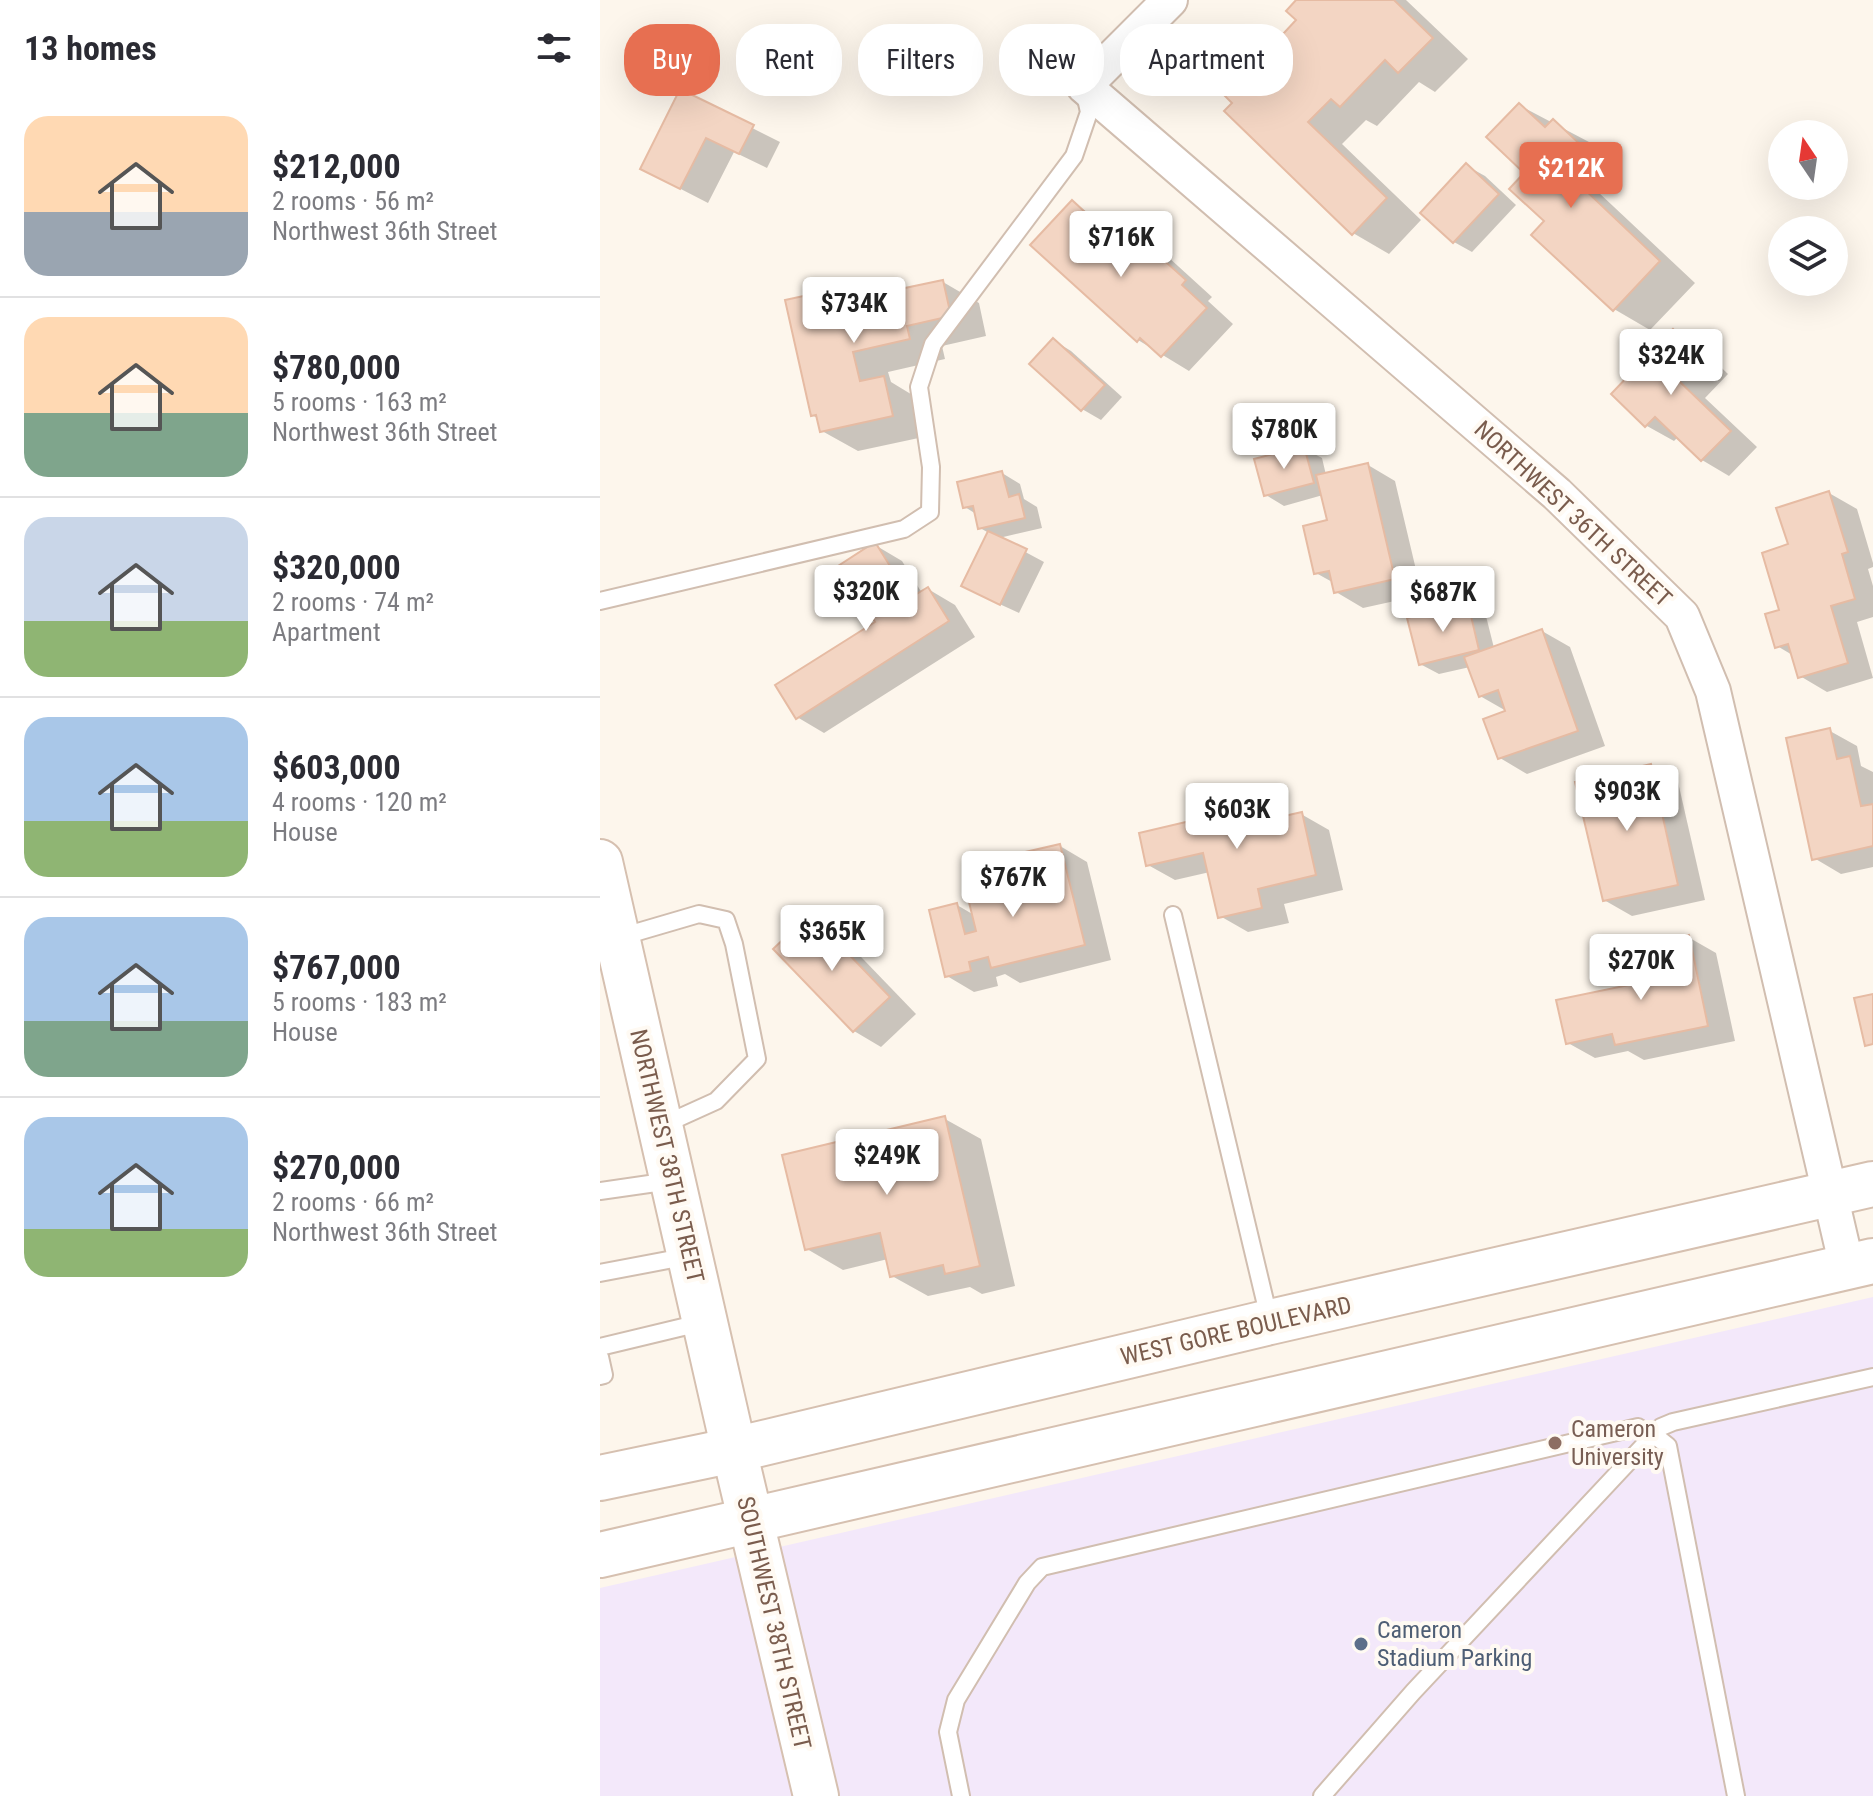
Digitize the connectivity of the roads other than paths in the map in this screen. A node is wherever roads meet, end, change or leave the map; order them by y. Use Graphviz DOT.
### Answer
graph roads {
  1 [pos="1170,0"];
  2 [pos="1104,66"];
  3 [pos="1086,96"];
  4 [pos="1096,96"];
  5 [pos="600,601"];
  6 [pos="600,862"];
  7 [pos="1173,915"];
  8 [pos="616,938"];
  9 [pos="661,1125"];
  10 [pos="674,1180"];
  11 [pos="1873,1184"];
  12 [pos="600,1191"];
  13 [pos="1830,1193"];
  14 [pos="691,1256"];
  15 [pos="1860,1264"];
  16 [pos="600,1273"];
  17 [pos="705,1322"];
  18 [pos="1270,1322"];
  19 [pos="600,1347"];
  20 [pos="600,1357"];
  21 [pos="600,1376"];
  22 [pos="1873,1377"];
  23 [pos="1651,1436"];
  24 [pos="734,1450"];
  25 [pos="600,1478"];
  26 [pos="750,1522"];
  27 [pos="600,1555"];
  28 [pos="816,1796"];
  29 [pos="961,1796"];
  30 [pos="1322,1796"];
  31 [pos="1736,1796"];
  1 -- 2 [label="street"];
  3 -- 5 [label="lane"];
  4 -- 13 [label="street, NORTHWEST 36TH STREET"];
  6 -- 8 [label="main road, NORTHWEST 38TH STREET"];
  7 -- 18 [label="lane"];
  8 -- 9 [label="main road, NORTHWEST 38TH STREET"];
  8 -- 9 [label="lane"];
  9 -- 10 [label="main road, NORTHWEST 38TH STREET"];
  10 -- 12 [label="lane"];
  10 -- 14 [label="main road, NORTHWEST 38TH STREET"];
  11 -- 13 [label="main road, WEST GORE BOULEVARD"];
  13 -- 15 [label="street, NORTHWEST 36TH STREET"];
  13 -- 18 [label="main road, WEST GORE BOULEVARD"];
  14 -- 16 [label="lane"];
  14 -- 17 [label="main road, NORTHWEST 38TH STREET"];
  15 -- 26 [label="main road"];
  17 -- 19 [label="lane"];
  17 -- 24 [label="main road, NORTHWEST 38TH STREET"];
  18 -- 24 [label="main road, WEST GORE BOULEVARD"];
  20 -- 21 [label="lane"];
  22 -- 23 [label="lane"];
  23 -- 29 [label="lane"];
  23 -- 30 [label="lane"];
  23 -- 31 [label="lane"];
  24 -- 25 [label="main road, WEST GORE BOULEVARD"];
  24 -- 26 [label="main road, SOUTHWEST 38TH STREET"];
  26 -- 27 [label="main road"];
  26 -- 28 [label="main road, SOUTHWEST 38TH STREET"];
}
